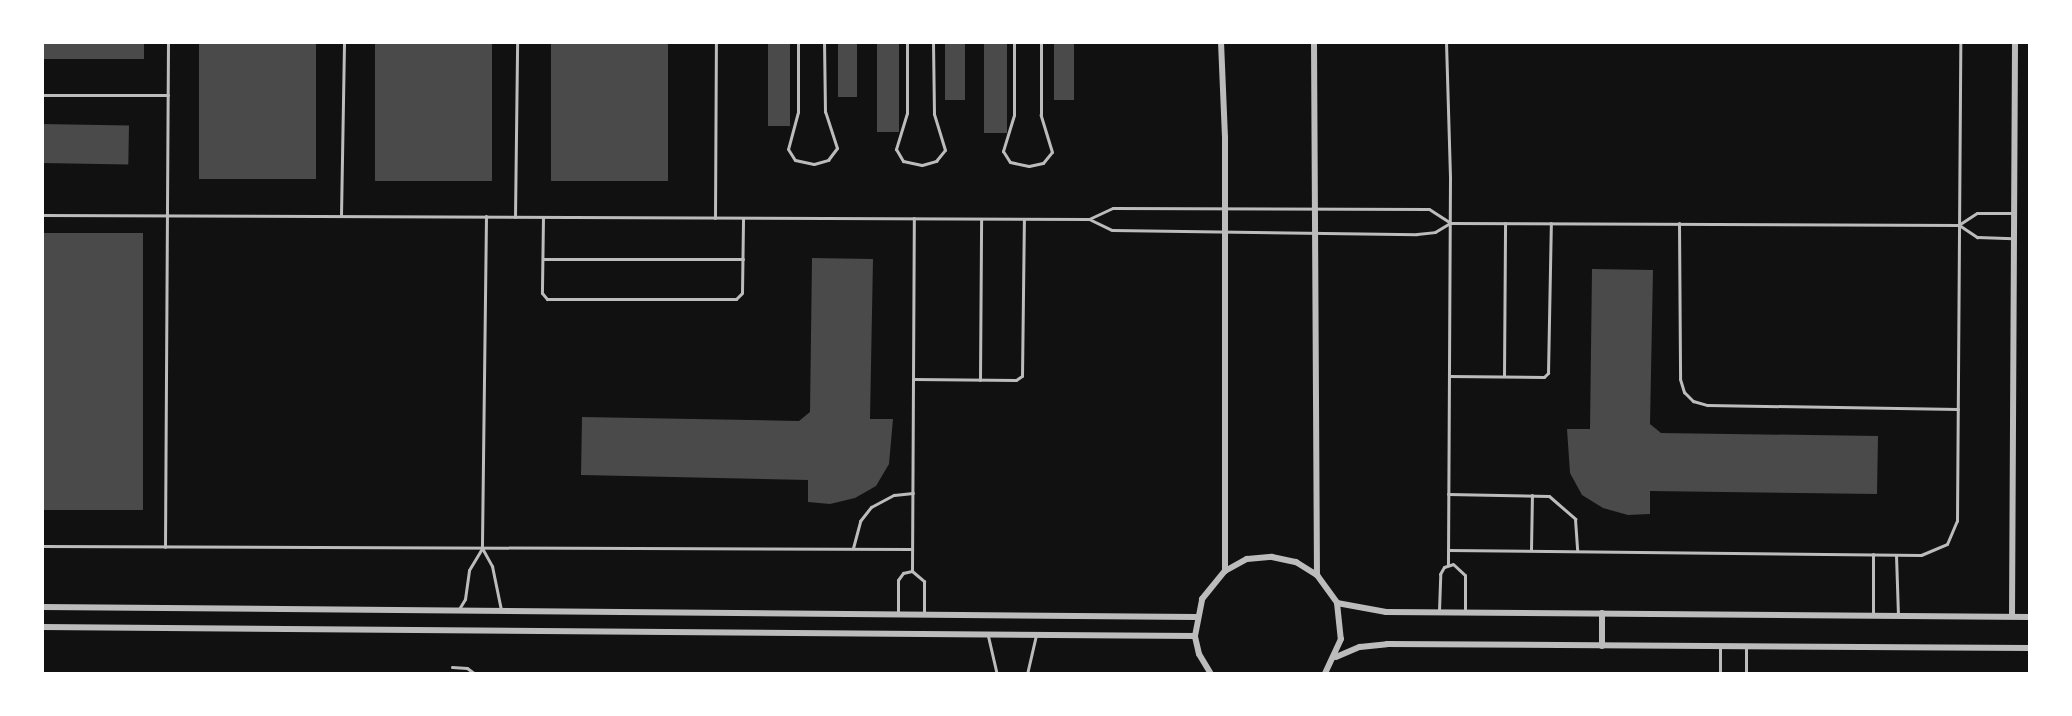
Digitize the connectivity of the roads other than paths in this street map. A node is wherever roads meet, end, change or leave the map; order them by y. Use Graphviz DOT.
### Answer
graph roads {
  1 [pos="168,42"];
  2 [pos="344,42"];
  3 [pos="516,42"];
  4 [pos="716,42"];
  5 [pos="798,42"];
  6 [pos="824,42"];
  7 [pos="907,42"];
  8 [pos="933,42"];
  9 [pos="1014,42"];
  10 [pos="1041,42"];
  11 [pos="1221,42"];
  12 [pos="1314,42"];
  13 [pos="1446,42"];
  14 [pos="1960,42"];
  15 [pos="2015,42"];
  16 [pos="168,94"];
  17 [pos="42,95"];
  18 [pos="1226,209"];
  19 [pos="1318,210"];
  20 [pos="2014,213"];
  21 [pos="42,215"];
  22 [pos="167,215"];
  23 [pos="341,216"];
  24 [pos="486,216"];
  25 [pos="515,217"];
  26 [pos="543,217"];
  27 [pos="715,218"];
  28 [pos="743,218"];
  29 [pos="914,218"];
  30 [pos="981,219"];
  31 [pos="1024,219"];
  32 [pos="1089,219"];
  33 [pos="1450,223"];
  34 [pos="1505,223"];
  35 [pos="1551,223"];
  36 [pos="1679,223"];
  37 [pos="1959,225"];
  38 [pos="1226,230"];
  39 [pos="1317,232"];
  40 [pos="2014,238"];
  41 [pos="543,259"];
  42 [pos="743,259"];
  43 [pos="1449,376"];
  44 [pos="1504,376"];
  45 [pos="914,380"];
  46 [pos="980,380"];
  47 [pos="1958,409"];
  48 [pos="913,493"];
  49 [pos="1448,494"];
  50 [pos="1532,495"];
  51 [pos="42,546"];
  52 [pos="165,547"];
  53 [pos="482,548"];
  54 [pos="853,549"];
  55 [pos="912,549"];
  56 [pos="1448,550"];
  57 [pos="1531,550"];
  58 [pos="1577,551"];
  59 [pos="1873,554"];
  60 [pos="1896,554"];
  61 [pos="1448,565"];
  62 [pos="912,571"];
  63 [pos="1225,571"];
  64 [pos="1317,575"];
  65 [pos="1337,603"];
  66 [pos="42,607"];
  67 [pos="459,610"];
  68 [pos="501,610"];
  69 [pos="1439,613"];
  70 [pos="1465,613"];
  71 [pos="1602,613"];
  72 [pos="898,614"];
  73 [pos="924,614"];
  74 [pos="1873,615"];
  75 [pos="1898,616"];
  76 [pos="2012,616"];
  77 [pos="1196,617"];
  78 [pos="2030,617"];
  79 [pos="42,627"];
  80 [pos="988,634"];
  81 [pos="1036,634"];
  82 [pos="1196,636"];
  83 [pos="1602,646"];
  84 [pos="1720,647"];
  85 [pos="1746,647"];
  86 [pos="2030,648"];
  87 [pos="1336,657"];
  88 [pos="452,667"];
  89 [pos="475,674"];
  90 [pos="997,674"];
  91 [pos="1027,674"];
  92 [pos="1211,674"];
  93 [pos="1326,674"];
  94 [pos="1720,674"];
  95 [pos="1746,674"];
  1 -- 16 [label="lane"];
  2 -- 23 [label="lane"];
  3 -- 25 [label="lane"];
  4 -- 27 [label="lane"];
  5 -- 6 [label="lane"];
  7 -- 8 [label="lane"];
  9 -- 10 [label="lane"];
  11 -- 18 [label="street"];
  12 -- 19 [label="street"];
  13 -- 33 [label="lane"];
  14 -- 37 [label="lane"];
  15 -- 20 [label="street"];
  16 -- 17 [label="lane"];
  16 -- 22 [label="lane"];
  18 -- 19 [label="lane"];
  18 -- 32 [label="lane"];
  18 -- 38 [label="street"];
  19 -- 33 [label="lane"];
  19 -- 39 [label="street"];
  20 -- 37 [label="lane"];
  20 -- 40 [label="street"];
  21 -- 22 [label="lane"];
  22 -- 23 [label="lane"];
  22 -- 52 [label="lane"];
  23 -- 24 [label="lane"];
  24 -- 25 [label="lane"];
  24 -- 53 [label="lane"];
  25 -- 26 [label="lane"];
  26 -- 27 [label="lane"];
  26 -- 41 [label="lane"];
  27 -- 28 [label="lane"];
  28 -- 29 [label="lane"];
  28 -- 42 [label="lane"];
  29 -- 30 [label="lane"];
  29 -- 45 [label="lane"];
  30 -- 31 [label="lane"];
  30 -- 46 [label="lane"];
  31 -- 32 [label="lane"];
  31 -- 46 [label="lane"];
  32 -- 38 [label="lane"];
  33 -- 34 [label="lane"];
  33 -- 39 [label="lane"];
  33 -- 43 [label="lane"];
  34 -- 35 [label="lane"];
  34 -- 44 [label="lane"];
  35 -- 36 [label="lane"];
  35 -- 44 [label="lane"];
  36 -- 37 [label="lane"];
  36 -- 47 [label="lane"];
  37 -- 40 [label="lane"];
  37 -- 47 [label="lane"];
  38 -- 39 [label="lane"];
  38 -- 63 [label="street"];
  39 -- 64 [label="street"];
  40 -- 76 [label="street"];
  41 -- 42 [label="lane"];
  41 -- 42 [label="lane"];
  43 -- 44 [label="lane"];
  43 -- 49 [label="lane"];
  45 -- 46 [label="lane"];
  45 -- 48 [label="lane"];
  47 -- 60 [label="lane"];
  48 -- 54 [label="lane"];
  48 -- 55 [label="lane"];
  49 -- 50 [label="lane"];
  49 -- 56 [label="lane"];
  50 -- 57 [label="lane"];
  50 -- 58 [label="lane"];
  51 -- 52 [label="lane"];
  52 -- 53 [label="lane"];
  53 -- 54 [label="lane"];
  53 -- 67 [label="lane"];
  53 -- 68 [label="lane"];
  54 -- 55 [label="lane"];
  55 -- 62 [label="lane"];
  56 -- 57 [label="lane"];
  56 -- 61 [label="lane"];
  57 -- 58 [label="lane"];
  58 -- 59 [label="lane"];
  59 -- 60 [label="lane"];
  59 -- 74 [label="lane"];
  60 -- 75 [label="lane"];
  61 -- 69 [label="lane"];
  61 -- 70 [label="lane"];
  62 -- 72 [label="lane"];
  62 -- 73 [label="lane"];
  63 -- 64 [label="street"];
  63 -- 77 [label="street"];
  64 -- 65 [label="street"];
  65 -- 69 [label="street"];
  65 -- 87 [label="street"];
  66 -- 67 [label="street"];
  67 -- 68 [label="street"];
  68 -- 72 [label="street"];
  69 -- 70 [label="street"];
  70 -- 71 [label="street"];
  71 -- 74 [label="street"];
  71 -- 83 [label="street"];
  72 -- 73 [label="street"];
  73 -- 77 [label="street"];
  74 -- 75 [label="street"];
  75 -- 76 [label="street"];
  76 -- 78 [label="street"];
  77 -- 82 [label="street"];
  79 -- 80 [label="street"];
  80 -- 81 [label="street"];
  80 -- 90 [label="lane"];
  81 -- 82 [label="street"];
  81 -- 91 [label="lane"];
  82 -- 92 [label="street"];
  83 -- 84 [label="street"];
  83 -- 87 [label="street"];
  84 -- 85 [label="street"];
  84 -- 94 [label="lane"];
  85 -- 86 [label="street"];
  85 -- 95 [label="lane"];
  87 -- 93 [label="street"];
  88 -- 89 [label="lane"];
}
